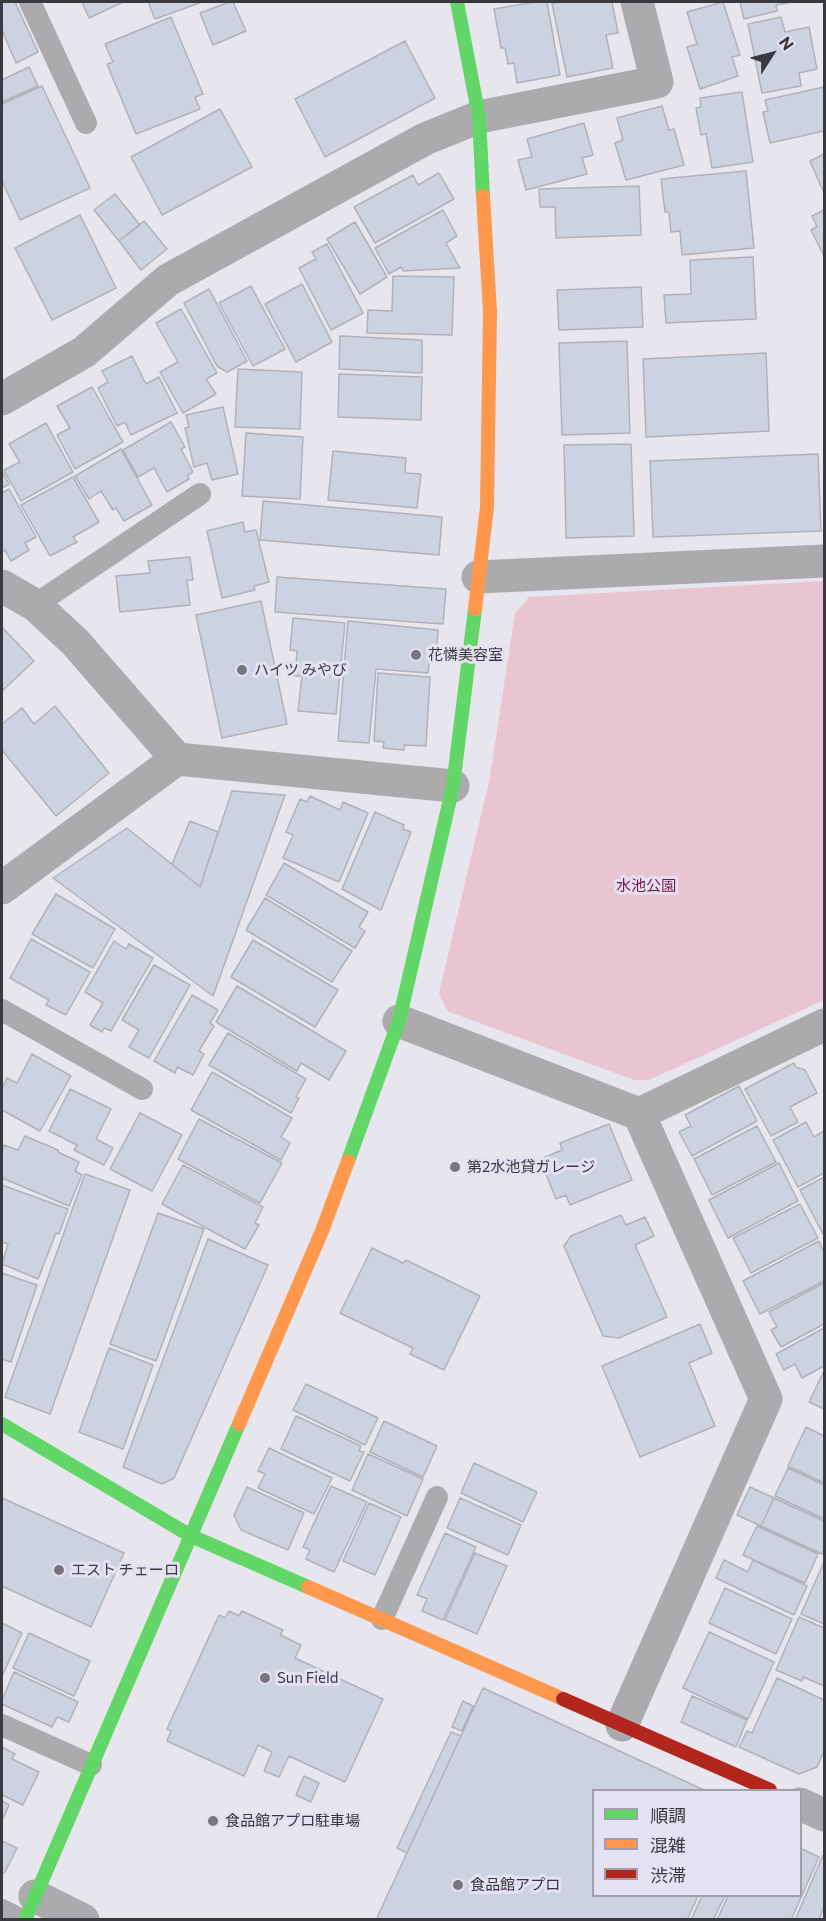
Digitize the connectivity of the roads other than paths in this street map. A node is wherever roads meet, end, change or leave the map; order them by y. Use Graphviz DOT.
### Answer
graph roads {
  1 [pos="30,2"];
  2 [pos="457,2"];
  3 [pos="638,2"];
  4 [pos="479,117"];
  5 [pos="86,123"];
  6 [pos="2,399"];
  7 [pos="201,494"];
  8 [pos="825,561"];
  9 [pos="478,577"];
  10 [pos="2,586"];
  11 [pos="35,605"];
  12 [pos="177,759"];
  13 [pos="453,786"];
  14 [pos="2,888"];
  15 [pos="2,1010"];
  16 [pos="399,1021"];
  17 [pos="823,1029"];
  18 [pos="142,1089"];
  19 [pos="639,1114"];
  20 [pos="2,1424"];
  21 [pos="437,1497"];
  22 [pos="190,1536"];
  23 [pos="382,1620"];
  24 [pos="2,1725"];
  25 [pos="622,1725"];
  26 [pos="91,1765"];
  27 [pos="766,1789"];
  28 [pos="2,1910"];
  29 [pos="27,1912"];
  30 [pos="83,1920"];
  1 -- 5 [label="lane"];
  2 -- 4 [label="street"];
  3 -- 4 [label="street"];
  4 -- 6 [label="street"];
  4 -- 9 [label="street"];
  7 -- 11 [label="lane"];
  8 -- 9 [label="street"];
  9 -- 13 [label="street"];
  10 -- 11 [label="street"];
  11 -- 12 [label="street"];
  12 -- 13 [label="street"];
  12 -- 14 [label="street"];
  13 -- 16 [label="street"];
  15 -- 18 [label="lane"];
  16 -- 19 [label="street"];
  16 -- 22 [label="street"];
  17 -- 19 [label="street"];
  19 -- 25 [label="street"];
  20 -- 22 [label="street"];
  21 -- 23 [label="lane"];
  22 -- 23 [label="street"];
  22 -- 26 [label="street"];
  23 -- 25 [label="street"];
  24 -- 26 [label="lane"];
  25 -- 27 [label="street"];
  26 -- 29 [label="street"];
  28 -- 29 [label="lane"];
  29 -- 30 [label="street"];
}
